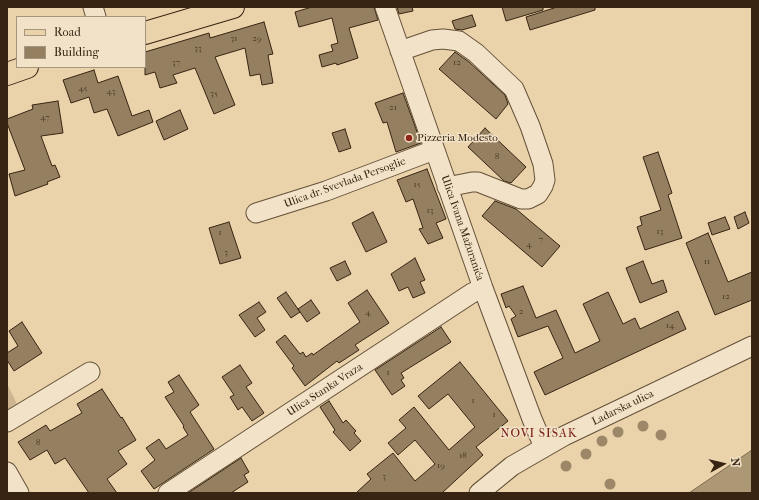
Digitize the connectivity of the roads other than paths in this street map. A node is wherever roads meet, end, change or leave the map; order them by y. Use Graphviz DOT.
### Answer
graph roads {
  1 [pos="233,7"];
  2 [pos="385,7"];
  3 [pos="146,33"];
  4 [pos="400,51"];
  5 [pos="24,68"];
  6 [pos="7,74"];
  7 [pos="434,150"];
  8 [pos="447,187"];
  9 [pos="256,213"];
  10 [pos="483,288"];
  11 [pos="752,346"];
  12 [pos="90,372"];
  13 [pos="7,422"];
  14 [pos="544,447"];
  15 [pos="7,472"];
  16 [pos="19,493"];
  17 [pos="168,493"];
  18 [pos="479,493"];
  1 -- 3 [label="main road"];
  2 -- 4 [label="street, Ulica Ivana Mažuranića"];
  4 -- 7 [label="street, Ulica Ivana Mažuranića"];
  4 -- 8 [label="street"];
  5 -- 6 [label="main road"];
  7 -- 8 [label="street, Ulica Ivana Mažuranića"];
  7 -- 9 [label="street, Ulica dr. Svevlada Persoglie"];
  8 -- 10 [label="street, Ulica Ivana Mažuranića"];
  10 -- 14 [label="street, Ulica Ivana Mažuranića"];
  10 -- 17 [label="street, Ulica Stanka Vraza"];
  11 -- 14 [label="street, Lađarska ulica"];
  12 -- 13 [label="street"];
  14 -- 18 [label="street, Lađarska ulica"];
  15 -- 16 [label="street"];
}
